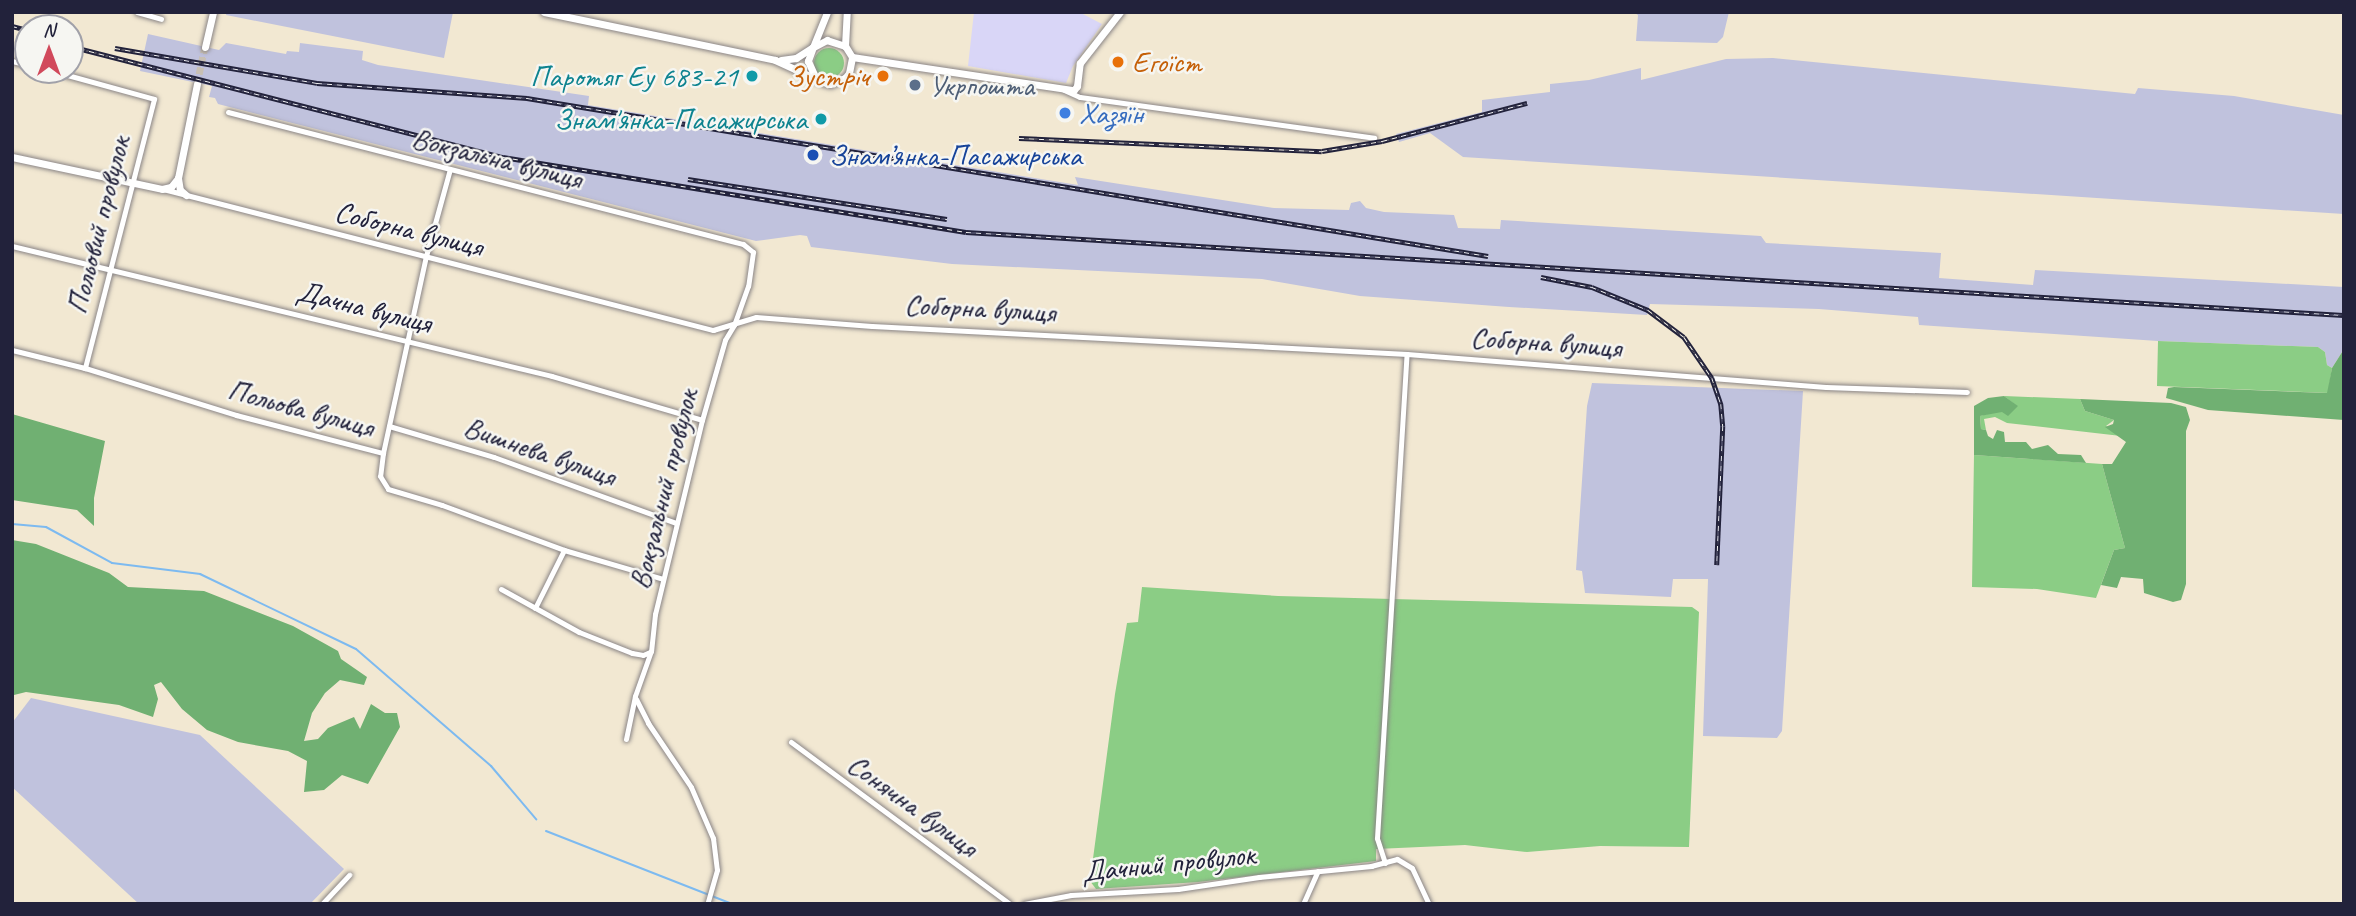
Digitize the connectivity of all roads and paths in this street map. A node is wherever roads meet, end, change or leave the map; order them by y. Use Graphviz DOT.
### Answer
graph roads {
  1 [pos="137,12"];
  2 [pos="212,12"];
  3 [pos="544,12"];
  4 [pos="827,12"];
  5 [pos="847,12"];
  6 [pos="1120,12"];
  7 [pos="160,19"];
  8 [pos="845,46"];
  9 [pos="205,47"];
  10 [pos="813,47"];
  11 [pos="852,57"];
  12 [pos="775,60"];
  13 [pos="84,79"];
  14 [pos="816,79"];
  15 [pos="197,84"];
  16 [pos="1064,90"];
  17 [pos="228,112"];
  18 [pos="1374,138"];
  19 [pos="12,157"];
  20 [pos="450,169"];
  21 [pos="178,178"];
  22 [pos="134,183"];
  23 [pos="162,189"];
  24 [pos="186,195"];
  25 [pos="12,246"];
  26 [pos="753,252"];
  27 [pos="426,257"];
  28 [pos="111,269"];
  29 [pos="734,325"];
  30 [pos="408,343"];
  31 [pos="12,350"];
  32 [pos="1407,354"];
  33 [pos="85,368"];
  34 [pos="1967,392"];
  35 [pos="702,420"];
  36 [pos="389,426"];
  37 [pos="383,453"];
  38 [pos="676,523"];
  39 [pos="564,550"];
  40 [pos="663,579"];
  41 [pos="501,589"];
  42 [pos="535,608"];
  43 [pos="651,651"];
  44 [pos="635,696"];
  45 [pos="626,739"];
  46 [pos="791,742"];
  47 [pos="1385,863"];
  48 [pos="1318,871"];
  49 [pos="349,875"];
  50 [pos="322,904"];
  51 [pos="707,904"];
  52 [pos="1010,904"];
  53 [pos="1024,904"];
  54 [pos="1303,904"];
  55 [pos="1429,904"];
  1 -- 7 [label="street"];
  2 -- 9 [label="street"];
  3 -- 12 [label="street"];
  4 -- 10 [label="street"];
  5 -- 8 [label="street"];
  6 -- 16 [label="street"];
  8 -- 10 [label="street"];
  8 -- 11 [label="street"];
  10 -- 12 [label="street"];
  10 -- 14 [label="street"];
  11 -- 14 [label="street"];
  11 -- 16 [label="street"];
  12 -- 14 [label="street"];
  13 -- 22 [label="street, Польовий провулок"];
  15 -- 21 [label="street"];
  16 -- 18 [label="street"];
  17 -- 20 [label="street, Вокзальна вулиця"];
  19 -- 22 [label="street, Соборна вулиця"];
  20 -- 26 [label="street, Вокзальна вулиця"];
  20 -- 27 [label="street"];
  21 -- 23 [label="street"];
  21 -- 24 [label="street"];
  22 -- 23 [label="street, Соборна вулиця"];
  22 -- 28 [label="street, Польовий провулок"];
  23 -- 24 [label="street, Соборна вулиця"];
  24 -- 27 [label="street, Соборна вулиця"];
  25 -- 28 [label="street, Дачна вулиця"];
  26 -- 29 [label="street, Вокзальний провулок"];
  27 -- 29 [label="street, Соборна вулиця"];
  27 -- 30 [label="street"];
  28 -- 30 [label="street, Дачна вулиця"];
  28 -- 33 [label="street, Польовий провулок"];
  29 -- 32 [label="street, Соборна вулиця"];
  29 -- 35 [label="street, Вокзальний провулок"];
  30 -- 35 [label="street, Дачна вулиця"];
  30 -- 36 [label="street"];
  31 -- 33 [label="street, Польова вулиця"];
  32 -- 34 [label="street, Соборна вулиця"];
  32 -- 47 [label="street"];
  33 -- 37 [label="street, Польова вулиця"];
  35 -- 38 [label="street, Вокзальний провулок"];
  36 -- 37 [label="street"];
  36 -- 38 [label="street, Вишнева вулиця"];
  37 -- 39 [label="street, Польова вулиця"];
  38 -- 40 [label="street, Вокзальний провулок"];
  39 -- 40 [label="street, Польова вулиця"];
  39 -- 42 [label="street"];
  40 -- 43 [label="street, Вокзальний провулок"];
  41 -- 42 [label="street"];
  42 -- 43 [label="street"];
  43 -- 44 [label="street, Вокзальний провулок"];
  44 -- 45 [label="street, Вокзальний провулок"];
  44 -- 51 [label="street"];
  46 -- 52 [label="street, Сонячна вулиця"];
  47 -- 48 [label="street, Дачний провулок"];
  47 -- 55 [label="street, Дачний провулок"];
  48 -- 53 [label="street, Дачний провулок"];
  48 -- 54 [label="street"];
  49 -- 50 [label="street"];
}
